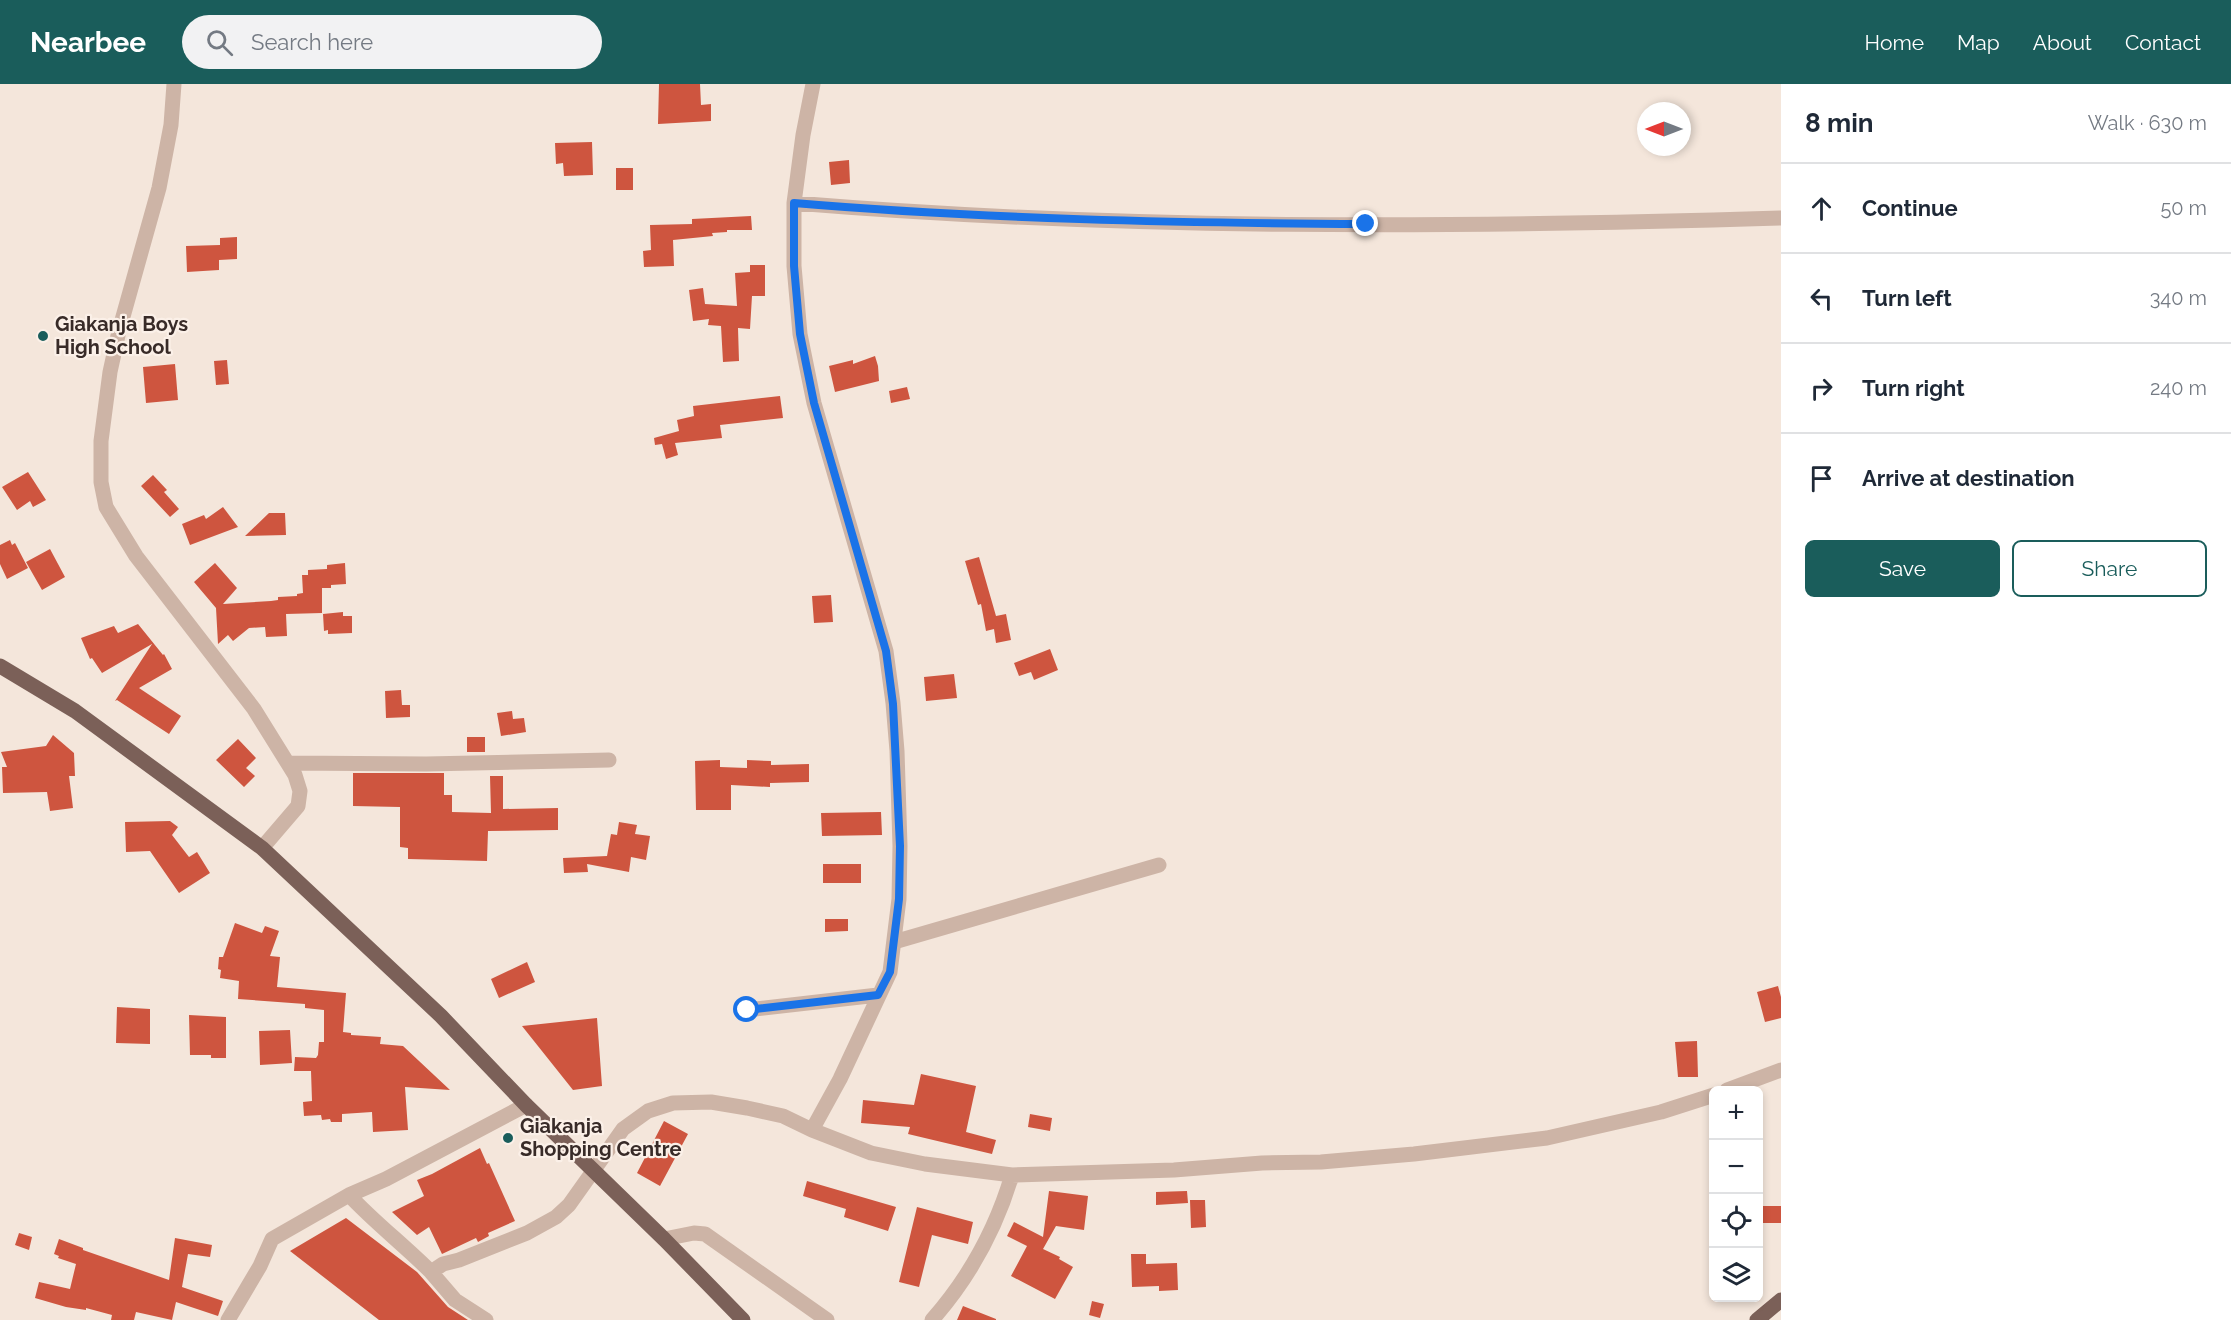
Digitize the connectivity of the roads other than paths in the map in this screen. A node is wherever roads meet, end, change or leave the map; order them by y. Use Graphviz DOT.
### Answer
graph roads {
  1 [pos="174,84"];
  2 [pos="813,84"];
  3 [pos="794,203"];
  4 [pos="1781,218"];
  5 [pos="0,666"];
  6 [pos="609,760"];
  7 [pos="288,763"];
  8 [pos="262,848"];
  9 [pos="1159,865"];
  10 [pos="894,942"];
  11 [pos="878,995"];
  12 [pos="747,1010"];
  13 [pos="1781,1070"];
  14 [pos="1738,1086"];
  15 [pos="1709,1096"];
  16 [pos="526,1105"];
  17 [pos="812,1130"];
  18 [pos="594,1170"];
  19 [pos="1012,1175"];
  20 [pos="348,1195"];
  21 [pos="664,1239"];
  22 [pos="431,1272"];
  23 [pos="1781,1300"];
  24 [pos="228,1320"];
  25 [pos="486,1320"];
  26 [pos="742,1320"];
  27 [pos="827,1320"];
  28 [pos="932,1320"];
  29 [pos="1757,1320"];
  1 -- 7 [label="street"];
  2 -- 3 [label="street"];
  3 -- 4 [label="street"];
  3 -- 10 [label="street"];
  5 -- 8 [label="main road"];
  6 -- 7 [label="street"];
  7 -- 8 [label="street"];
  8 -- 16 [label="main road"];
  9 -- 10 [label="street"];
  10 -- 11 [label="street"];
  11 -- 12 [label="street"];
  11 -- 17 [label="street"];
  13 -- 14 [label="street"];
  15 -- 19 [label="street"];
  16 -- 18 [label="main road"];
  16 -- 20 [label="street"];
  17 -- 18 [label="street"];
  17 -- 19 [label="street"];
  18 -- 21 [label="main road"];
  18 -- 22 [label="street"];
  19 -- 28 [label="street"];
  20 -- 22 [label="street"];
  20 -- 24 [label="street"];
  21 -- 26 [label="main road"];
  21 -- 27 [label="street"];
  22 -- 25 [label="street"];
  23 -- 29 [label="main road"];
}
